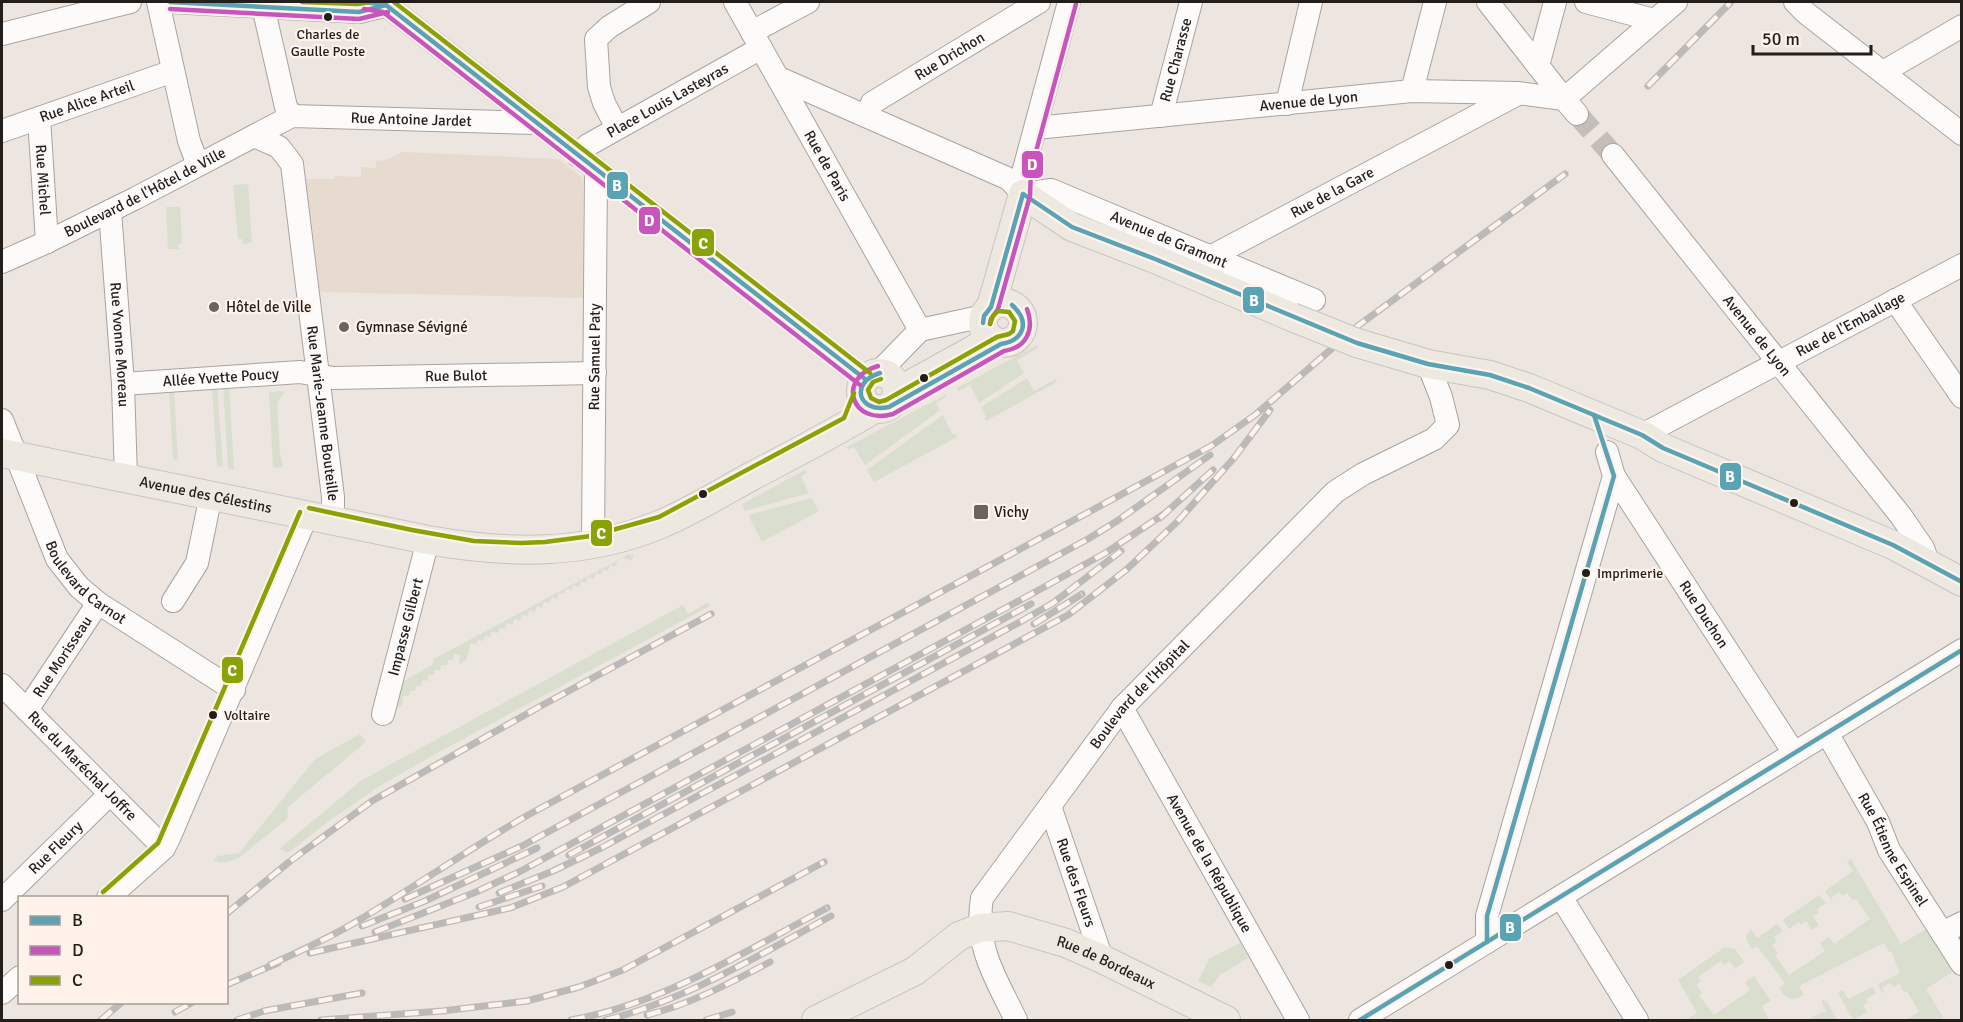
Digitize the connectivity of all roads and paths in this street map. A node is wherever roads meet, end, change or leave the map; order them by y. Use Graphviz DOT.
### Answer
graph roads {
  1 [pos="130,2"];
  2 [pos="158,2"];
  3 [pos="170,2"];
  4 [pos="649,2"];
  5 [pos="735,2"];
  6 [pos="808,2"];
  7 [pos="1039,2"];
  8 [pos="1069,2"];
  9 [pos="1191,2"];
  10 [pos="1311,2"];
  11 [pos="1435,2"];
  12 [pos="1488,2"];
  13 [pos="1555,2"];
  14 [pos="1586,2"];
  15 [pos="1676,2"];
  16 [pos="1795,2"];
  17 [pos="379,3"];
  18 [pos="263,4"];
  19 [pos="1654,20"];
  20 [pos="1962,26"];
  21 [pos="2,34"];
  22 [pos="756,40"];
  23 [pos="1539,66"];
  24 [pos="173,71"];
  25 [pos="1883,72"];
  26 [pos="779,78"];
  27 [pos="1412,91"];
  28 [pos="1465,92"];
  29 [pos="1518,93"];
  30 [pos="1287,104"];
  31 [pos="1570,106"];
  32 [pos="866,116"];
  33 [pos="1161,116"];
  34 [pos="289,117"];
  35 [pos="39,118"];
  36 [pos="536,123"];
  37 [pos="1453,127"];
  38 [pos="617,128"];
  39 [pos="1036,128"];
  40 [pos="2,131"];
  41 [pos="1962,134"];
  42 [pos="254,136"];
  43 [pos="1613,155"];
  44 [pos="578,156"];
  45 [pos="198,165"];
  46 [pos="596,170"];
  47 [pos="1023,194"];
  48 [pos="110,211"];
  49 [pos="1035,223"];
  50 [pos="47,242"];
  51 [pos="1212,256"];
  52 [pos="1155,259"];
  53 [pos="2,262"];
  54 [pos="1962,265"];
  55 [pos="1314,300"];
  56 [pos="1894,300"];
  57 [pos="992,320"];
  58 [pos="920,330"];
  59 [pos="1778,363"];
  60 [pos="1428,364"];
  61 [pos="595,373"];
  62 [pos="318,376"];
  63 [pos="123,384"];
  64 [pos="874,393"];
  65 [pos="1962,397"];
  66 [pos="2,420"];
  67 [pos="1642,435"];
  68 [pos="1606,452"];
  69 [pos="9,455"];
  70 [pos="1614,476"];
  71 [pos="126,478"];
  72 [pos="211,495"];
  73 [pos="1901,516"];
  74 [pos="318,518"];
  75 [pos="428,540"];
  76 [pos="593,543"];
  77 [pos="1893,545"];
  78 [pos="1929,565"];
  79 [pos="1962,582"];
  80 [pos="173,601"];
  81 [pos="98,603"];
  82 [pos="1962,650"];
  83 [pos="234,690"];
  84 [pos="11,701"];
  85 [pos="1122,708"];
  86 [pos="383,714"];
  87 [pos="1827,733"];
  88 [pos="1794,753"];
  89 [pos="110,794"];
  90 [pos="1050,806"];
  91 [pos="164,848"];
  92 [pos="109,896"];
  93 [pos="1561,897"];
  94 [pos="2,900"];
  95 [pos="980,928"];
  96 [pos="1952,928"];
  97 [pos="1487,942"];
  98 [pos="1102,959"];
  99 [pos="1962,964"];
  100 [pos="18,979"];
  101 [pos="2,993"];
  102 [pos="834,1017"];
  103 [pos="1016,1020"];
  104 [pos="1226,1020"];
  105 [pos="1298,1020"];
  106 [pos="1360,1020"];
  107 [pos="1637,1020"];
  1 -- 21 [label="street"];
  2 -- 24 [label="street"];
  3 -- 18 [label="street"];
  4 -- 38 [label="street"];
  5 -- 22 [label="street, Rue de Paris"];
  6 -- 22 [label="street, Place Louis Lasteyras"];
  7 -- 32 [label="street, Rue Drichon"];
  8 -- 39 [label="street"];
  9 -- 33 [label="street, Rue Charasse"];
  10 -- 30 [label="street"];
  11 -- 27 [label="street"];
  12 -- 23 [label="street"];
  13 -- 23 [label="street"];
  14 -- 19 [label="street"];
  15 -- 19 [label="street"];
  16 -- 25 [label="street"];
  17 -- 18 [label="street"];
  17 -- 36 [label="street"];
  18 -- 34 [label="street"];
  19 -- 31 [label="street"];
  20 -- 25 [label="street"];
  22 -- 26 [label="street, Rue de Paris"];
  22 -- 38 [label="street, Place Louis Lasteyras"];
  23 -- 31 [label="street"];
  24 -- 35 [label="street, Rue Alice Arteil"];
  24 -- 45 [label="street"];
  25 -- 41 [label="street"];
  26 -- 32 [label="street, Avenue de Gramont"];
  26 -- 58 [label="street, Rue de Paris"];
  27 -- 28 [label="street, Avenue de Lyon"];
  27 -- 30 [label="street, Avenue de Lyon"];
  28 -- 29 [label="street, Avenue de Lyon"];
  28 -- 37 [label="street"];
  29 -- 31 [label="street, Avenue de Lyon"];
  29 -- 37 [label="street, Rue de la Gare"];
  30 -- 33 [label="street, Avenue de Lyon"];
  32 -- 47 [label="street, Avenue de Gramont"];
  33 -- 39 [label="street, Avenue de Lyon"];
  34 -- 36 [label="street, Rue Antoine Jardet"];
  34 -- 42 [label="street, Boulevard de l'Hôtel de Ville"];
  35 -- 40 [label="street, Rue Alice Arteil"];
  35 -- 50 [label="street, Rue Michel"];
  36 -- 44 [label="street"];
  37 -- 51 [label="street, Rue de la Gare"];
  38 -- 44 [label="street, Place Louis Lasteyras"];
  39 -- 47 [label="street"];
  42 -- 45 [label="street, Boulevard de l'Hôtel de Ville"];
  42 -- 62 [label="street, Rue Marie-Jeanne Bouteille"];
  43 -- 59 [label="street, Avenue de Lyon"];
  44 -- 46 [label="street"];
  45 -- 48 [label="street, Boulevard de l'Hôtel de Ville"];
  46 -- 61 [label="street, Rue Samuel Paty"];
  46 -- 64 [label="street"];
  47 -- 49 [label="main road"];
  47 -- 51 [label="street, Avenue de Gramont"];
  47 -- 52 [label="main road, Avenue de Gramont"];
  47 -- 57 [label="main road"];
  48 -- 50 [label="street, Boulevard de l'Hôtel de Ville"];
  48 -- 63 [label="street, Rue Yvonne Moreau"];
  49 -- 52 [label="main road, Avenue de Gramont"];
  49 -- 57 [label="main road"];
  50 -- 53 [label="street, Boulevard de l'Hôtel de Ville"];
  51 -- 55 [label="street, Avenue de Gramont"];
  52 -- 60 [label="main road, Avenue de Gramont, bridge"];
  54 -- 56 [label="street, Rue de l'Emballage"];
  56 -- 59 [label="street, Rue de l'Emballage"];
  56 -- 65 [label="street"];
  57 -- 58 [label="street"];
  57 -- 64 [label="main road, Avenue des Célestins"];
  58 -- 64 [label="street"];
  59 -- 67 [label="street, Rue de l'Emballage"];
  59 -- 73 [label="street, Avenue de Lyon"];
  60 -- 67 [label="main road, Avenue de Gramont"];
  60 -- 85 [label="street, Boulevard de l'Hôpital"];
  61 -- 62 [label="street, Rue Bulot"];
  61 -- 76 [label="street, Rue Samuel Paty"];
  62 -- 63 [label="street, Allée Yvette Poucy"];
  62 -- 74 [label="street, Rue Marie-Jeanne Bouteille"];
  63 -- 71 [label="street, Rue Yvonne Moreau"];
  64 -- 76 [label="main road, Avenue des Célestins"];
  66 -- 69 [label="street, Boulevard Carnot"];
  67 -- 77 [label="main road, Avenue de Gramont"];
  68 -- 70 [label="street, Rue Duchon"];
  69 -- 71 [label="main road, Avenue des Célestins"];
  69 -- 81 [label="street, Boulevard Carnot"];
  70 -- 88 [label="street, Rue Duchon"];
  70 -- 97 [label="street"];
  71 -- 72 [label="main road, Avenue des Célestins"];
  72 -- 74 [label="main road, Avenue des Célestins"];
  72 -- 80 [label="street"];
  73 -- 77 [label="street"];
  73 -- 78 [label="street, Avenue de Lyon"];
  74 -- 75 [label="main road, Avenue des Célestins"];
  74 -- 83 [label="street, Rue Marie-Jeanne Bouteille"];
  75 -- 76 [label="main road, Avenue des Célestins"];
  75 -- 86 [label="street, Impasse Gilbert"];
  77 -- 78 [label="main road, Avenue de Gramont"];
  78 -- 79 [label="main road, Avenue de Gramont"];
  81 -- 83 [label="street, Boulevard Carnot"];
  81 -- 84 [label="street, Rue Morisseau"];
  82 -- 87 [label="street"];
  83 -- 91 [label="street, Rue Marie-Jeanne Bouteille"];
  84 -- 89 [label="street, Rue du Maréchal Joffre"];
  85 -- 90 [label="street, Boulevard de l'Hôpital"];
  85 -- 105 [label="street, Avenue de la République"];
  87 -- 88 [label="street"];
  87 -- 96 [label="street, Rue Étienne Espinel"];
  88 -- 93 [label="street"];
  89 -- 91 [label="street, Rue du Maréchal Joffre"];
  89 -- 94 [label="street, Rue Fleury"];
  90 -- 95 [label="street, Boulevard de l'Hôpital"];
  90 -- 98 [label="street, Rue des Fleurs"];
  91 -- 92 [label="street"];
  93 -- 97 [label="street"];
  93 -- 107 [label="street"];
  95 -- 98 [label="main road, Rue de Bordeaux"];
  95 -- 102 [label="main road"];
  95 -- 103 [label="street, Boulevard de l'Hôpital"];
  96 -- 99 [label="street, Rue Étienne Espinel"];
  97 -- 106 [label="street"];
  98 -- 104 [label="main road, Rue de Bordeaux"];
  100 -- 101 [label="street"];
}
